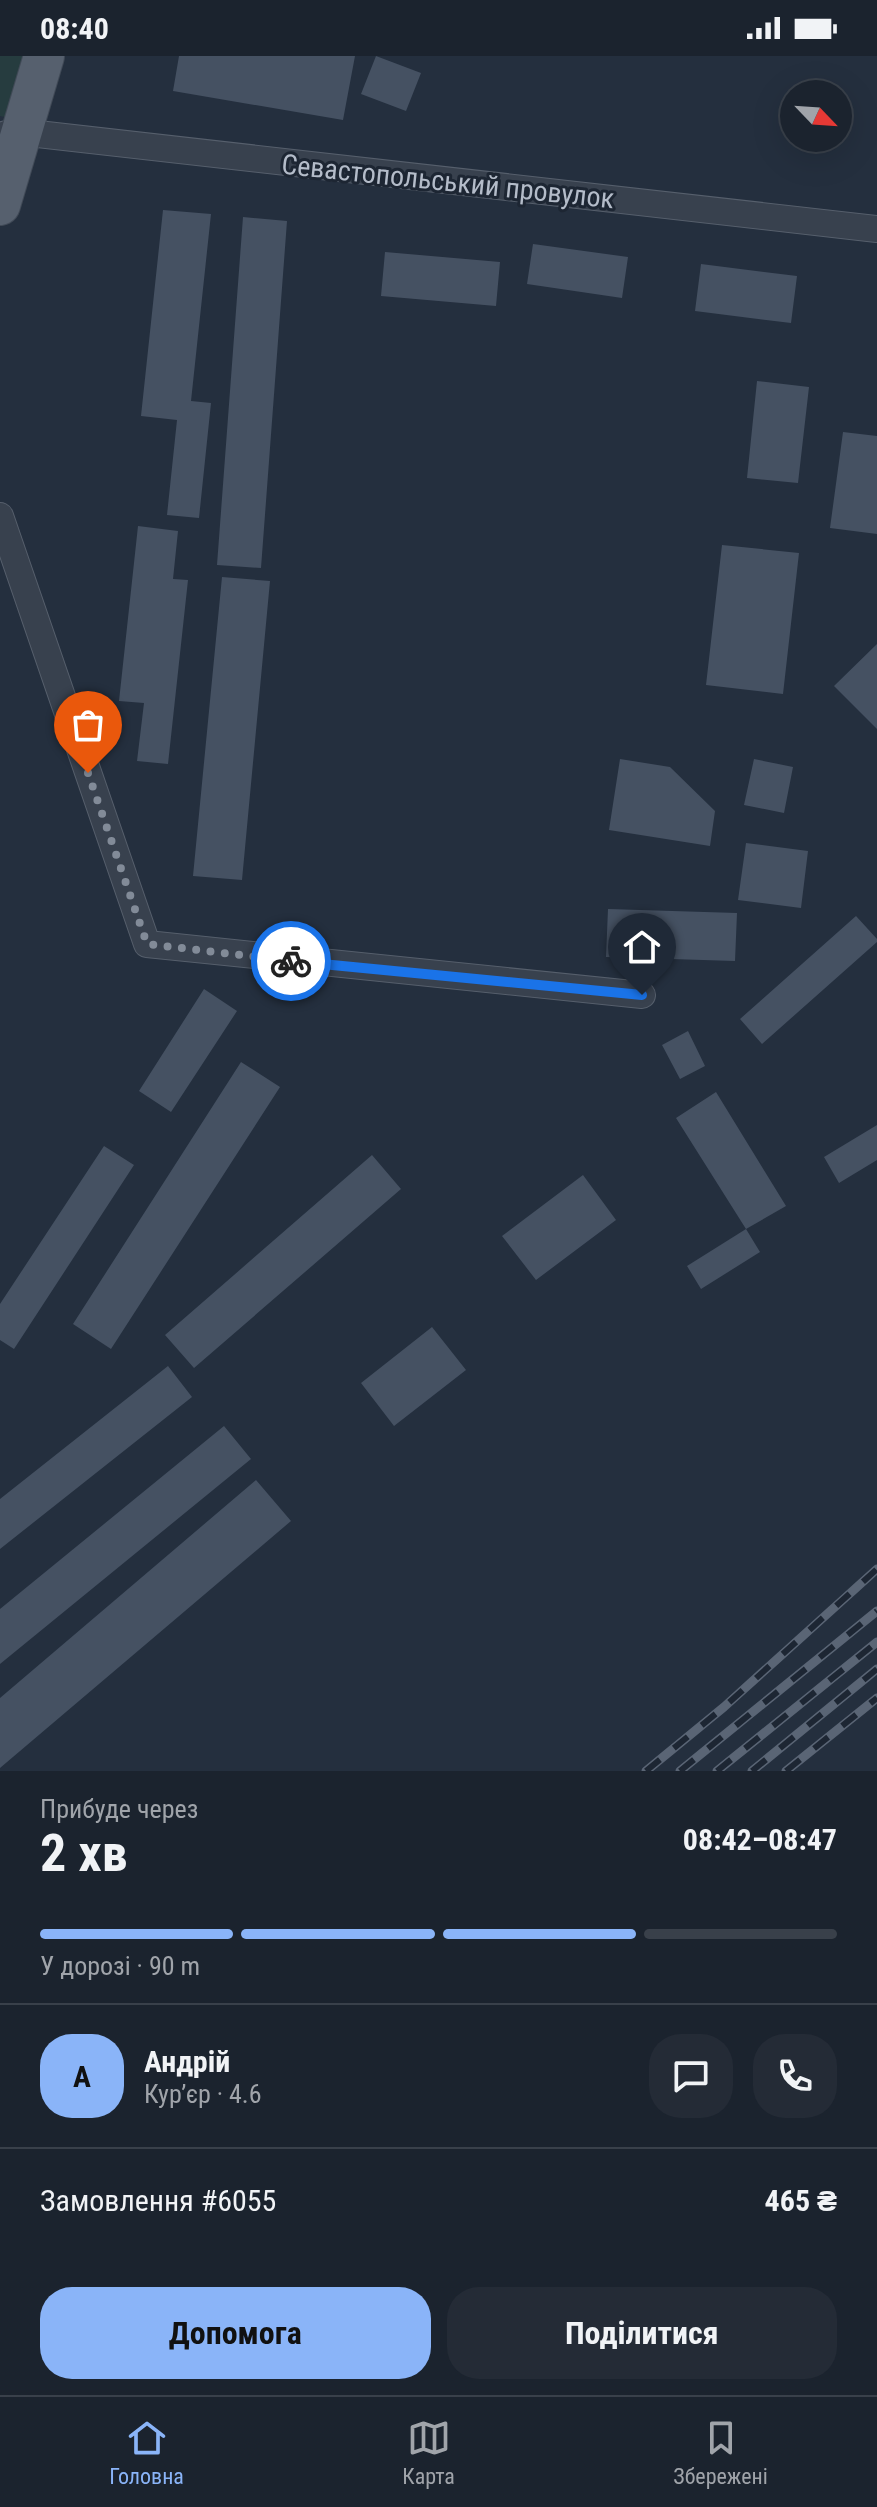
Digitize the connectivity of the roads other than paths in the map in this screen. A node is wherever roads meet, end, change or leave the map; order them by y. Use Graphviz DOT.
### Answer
graph roads {
  1 [pos="44,56"];
  2 [pos="10,134"];
  3 [pos="0,205"];
  4 [pos="877,229"];
  5 [pos="0,516"];
  6 [pos="642,995"];
  1 -- 2 [label="main road"];
  2 -- 3 [label="main road"];
  2 -- 4 [label="street, Севастопольський провулок"];
  5 -- 6 [label="street"];
}
